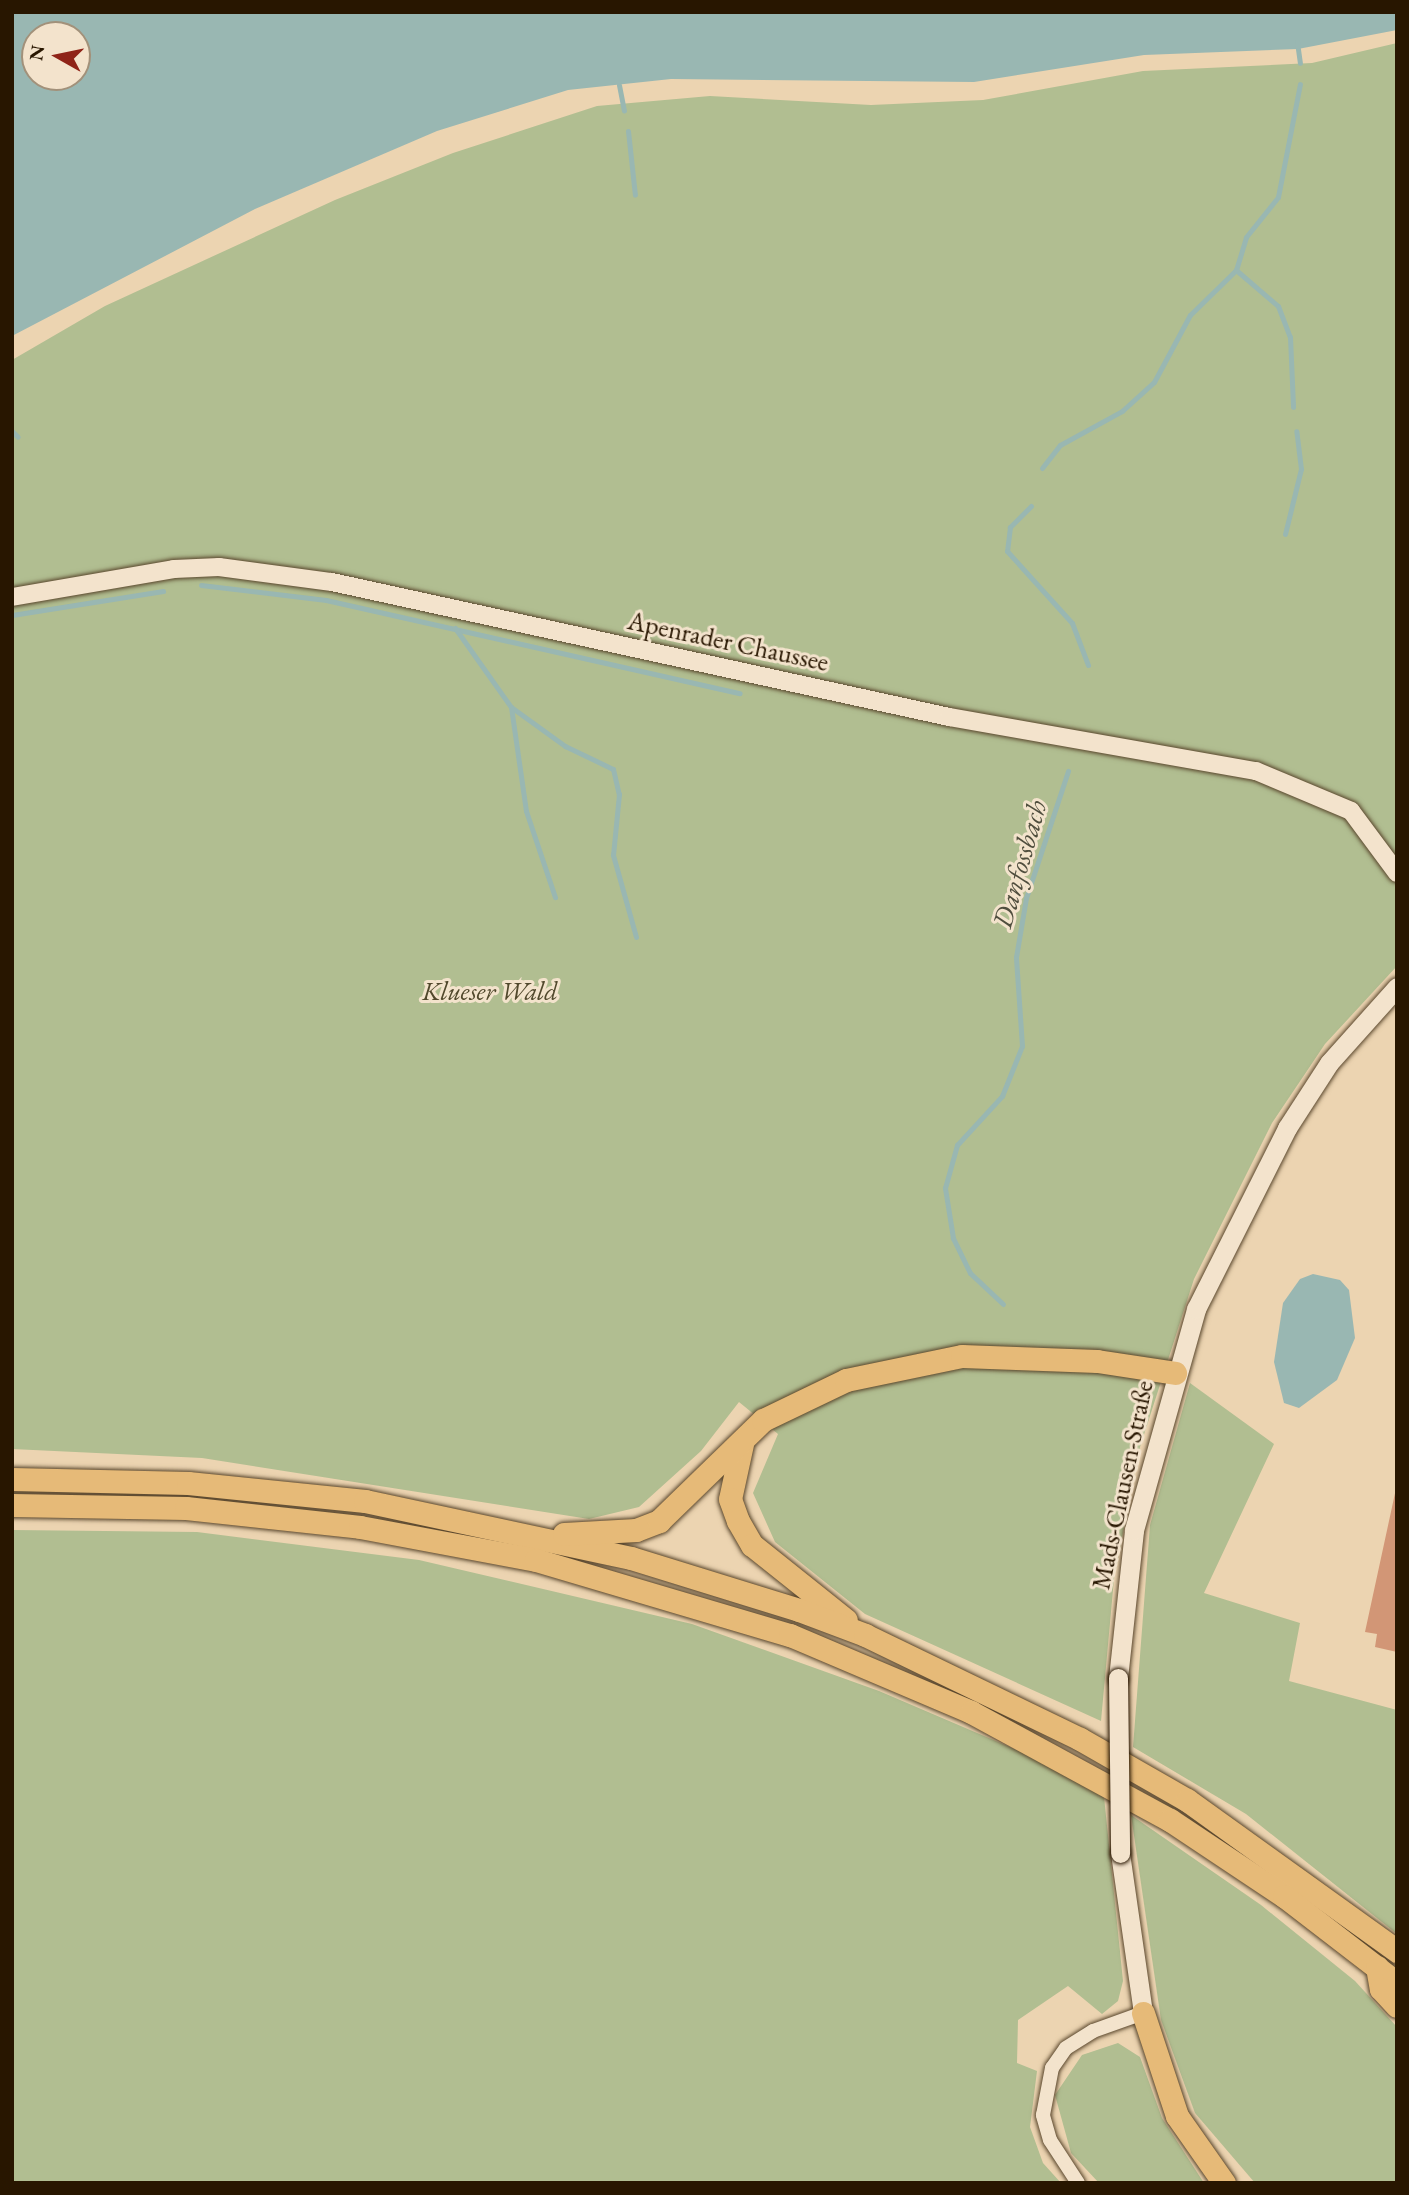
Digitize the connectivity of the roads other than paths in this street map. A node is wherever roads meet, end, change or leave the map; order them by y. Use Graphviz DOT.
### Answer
graph roads {
  1 [pos="12,597"];
  2 [pos="1397,873"];
  3 [pos="1397,988"];
  4 [pos="1175,1373"];
  5 [pos="745,1437"];
  6 [pos="12,1479"];
  7 [pos="12,1506"];
  8 [pos="544,1536"];
  9 [pos="865,1635"];
  10 [pos="1397,1951"];
  11 [pos="1377,1967"];
  12 [pos="1397,1983"];
  13 [pos="1397,2006"];
  14 [pos="1143,2013"];
  15 [pos="1078,2183"];
  16 [pos="1224,2183"];
  1 -- 2 [label="street, Apenrader Chaussee"];
  3 -- 4 [label="main road, Mads-Clausen-Straße"];
  4 -- 5 [label="highway"];
  4 -- 14 [label="main road, Mads-Clausen-Straße, bridge"];
  5 -- 8 [label="highway"];
  5 -- 9 [label="highway"];
  6 -- 8 [label="highway"];
  7 -- 11 [label="highway"];
  8 -- 9 [label="highway"];
  9 -- 10 [label="highway"];
  11 -- 12 [label="highway"];
  11 -- 13 [label="highway"];
  14 -- 15 [label="street"];
  14 -- 16 [label="highway"];
}
